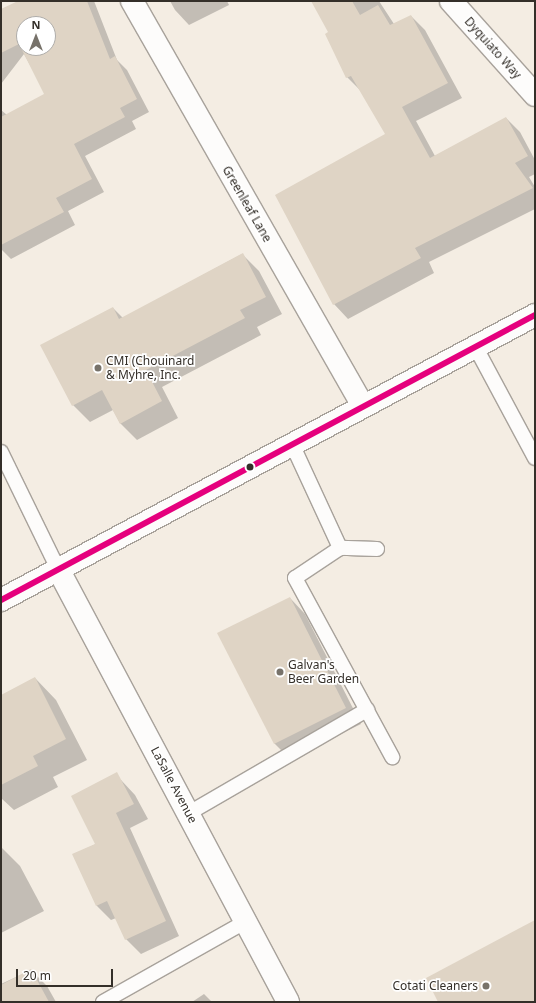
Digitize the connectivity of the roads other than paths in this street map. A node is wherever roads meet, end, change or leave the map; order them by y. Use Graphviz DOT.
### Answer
graph roads {
  1 [pos="132,1"];
  2 [pos="451,1"];
  3 [pos="535,95"];
  4 [pos="535,315"];
  5 [pos="476,346"];
  6 [pos="363,406"];
  7 [pos="292,444"];
  8 [pos="1,452"];
  9 [pos="535,458"];
  10 [pos="340,548"];
  11 [pos="377,549"];
  12 [pos="58,569"];
  13 [pos="1,600"];
  14 [pos="367,710"];
  15 [pos="392,757"];
  16 [pos="189,814"];
  17 [pos="247,921"];
  18 [pos="103,1002"];
  19 [pos="288,1002"];
  1 -- 6 [label="street, Greenleaf Lane"];
  2 -- 3 [label="street, Dyquiato Way"];
  4 -- 5 [label="street"];
  5 -- 6 [label="street"];
  5 -- 9 [label="lane"];
  6 -- 7 [label="street"];
  7 -- 10 [label="lane"];
  7 -- 12 [label="street"];
  8 -- 12 [label="lane"];
  10 -- 11 [label="lane"];
  10 -- 14 [label="lane"];
  12 -- 13 [label="street"];
  12 -- 16 [label="street, LaSalle Avenue"];
  14 -- 15 [label="lane"];
  14 -- 16 [label="lane"];
  16 -- 17 [label="street, LaSalle Avenue"];
  17 -- 18 [label="lane"];
  17 -- 19 [label="street, LaSalle Avenue"];
}
